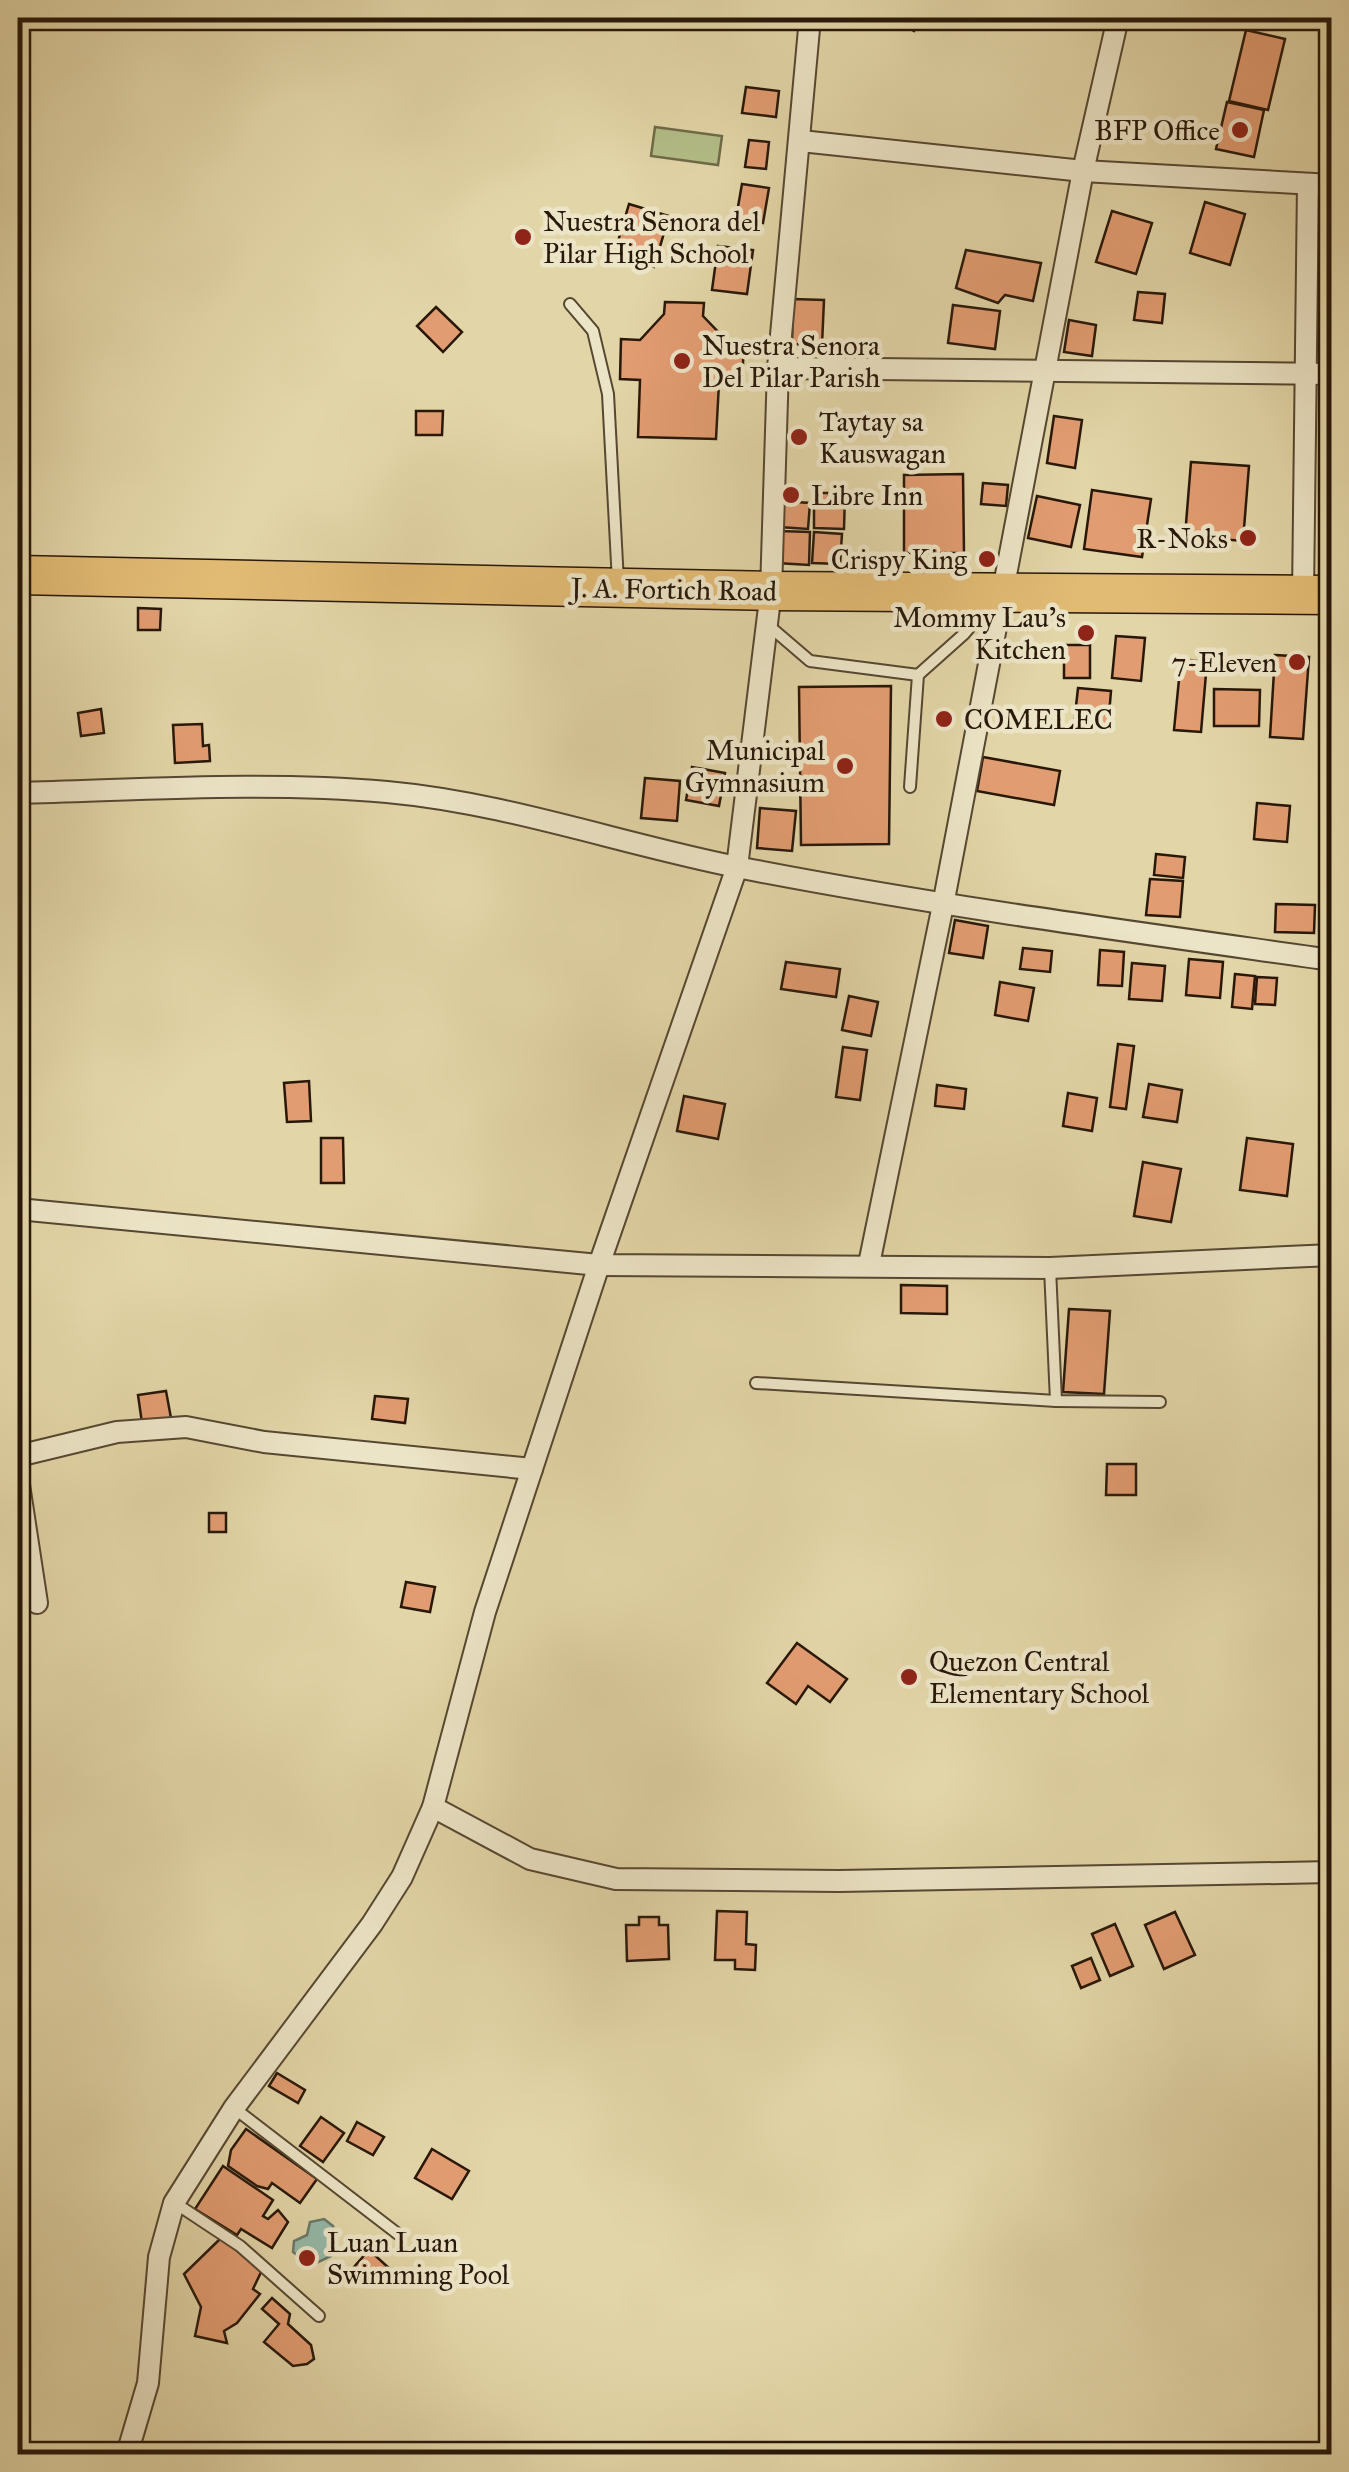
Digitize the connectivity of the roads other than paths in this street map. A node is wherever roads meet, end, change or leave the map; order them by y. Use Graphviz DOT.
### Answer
graph roads {
  1 [pos="810,18"];
  2 [pos="1118,18"];
  3 [pos="801,141"];
  4 [pos="1082,172"];
  5 [pos="1308,184"];
  6 [pos="1332,185"];
  7 [pos="570,304"];
  8 [pos="778,368"];
  9 [pos="1046,371"];
  10 [pos="1306,373"];
  11 [pos="1332,374"];
  12 [pos="18,575"];
  13 [pos="618,588"];
  14 [pos="999,592"];
  15 [pos="1317,595"];
  16 [pos="768,607"];
  17 [pos="918,674"];
  18 [pos="910,787"];
  19 [pos="18,794"];
  20 [pos="737,867"];
  21 [pos="942,905"];
  22 [pos="1332,960"];
  23 [pos="18,1209"];
  24 [pos="1332,1255"];
  25 [pos="869,1264"];
  26 [pos="598,1265"];
  27 [pos="1050,1268"];
  28 [pos="756,1384"];
  29 [pos="1056,1400"];
  30 [pos="1160,1402"];
  31 [pos="18,1456"];
  32 [pos="532,1469"];
  33 [pos="18,1478"];
  34 [pos="37,1603"];
  35 [pos="433,1808"];
  36 [pos="1332,1872"];
  37 [pos="234,2108"];
  38 [pos="174,2203"];
  39 [pos="398,2234"];
  40 [pos="319,2316"];
  41 [pos="128,2454"];
  1 -- 3 [label="street"];
  2 -- 4 [label="street"];
  3 -- 4 [label="street"];
  3 -- 8 [label="street"];
  4 -- 5 [label="street"];
  4 -- 9 [label="street"];
  5 -- 6 [label="street"];
  5 -- 10 [label="street"];
  7 -- 13 [label="lane"];
  8 -- 9 [label="street"];
  8 -- 16 [label="street"];
  9 -- 10 [label="street"];
  9 -- 14 [label="street"];
  10 -- 11 [label="street"];
  10 -- 15 [label="street"];
  12 -- 13 [label="highway, J. A. Fortich Road"];
  13 -- 16 [label="highway, J. A. Fortich Road"];
  14 -- 15 [label="highway, J. A. Fortich Road"];
  14 -- 16 [label="highway, J. A. Fortich Road"];
  14 -- 17 [label="lane"];
  14 -- 21 [label="street"];
  16 -- 17 [label="lane"];
  16 -- 20 [label="street"];
  17 -- 18 [label="lane"];
  19 -- 20 [label="street"];
  20 -- 21 [label="street"];
  20 -- 26 [label="street"];
  21 -- 22 [label="street"];
  21 -- 25 [label="street"];
  23 -- 26 [label="street"];
  24 -- 27 [label="street"];
  25 -- 26 [label="street"];
  25 -- 27 [label="street"];
  26 -- 32 [label="street"];
  27 -- 29 [label="lane"];
  28 -- 29 [label="lane"];
  29 -- 30 [label="lane"];
  31 -- 32 [label="street"];
  32 -- 35 [label="street"];
  33 -- 34 [label="street"];
  35 -- 36 [label="street"];
  35 -- 37 [label="street"];
  37 -- 38 [label="street"];
  37 -- 39 [label="lane"];
  38 -- 40 [label="lane"];
  38 -- 41 [label="street"];
}
